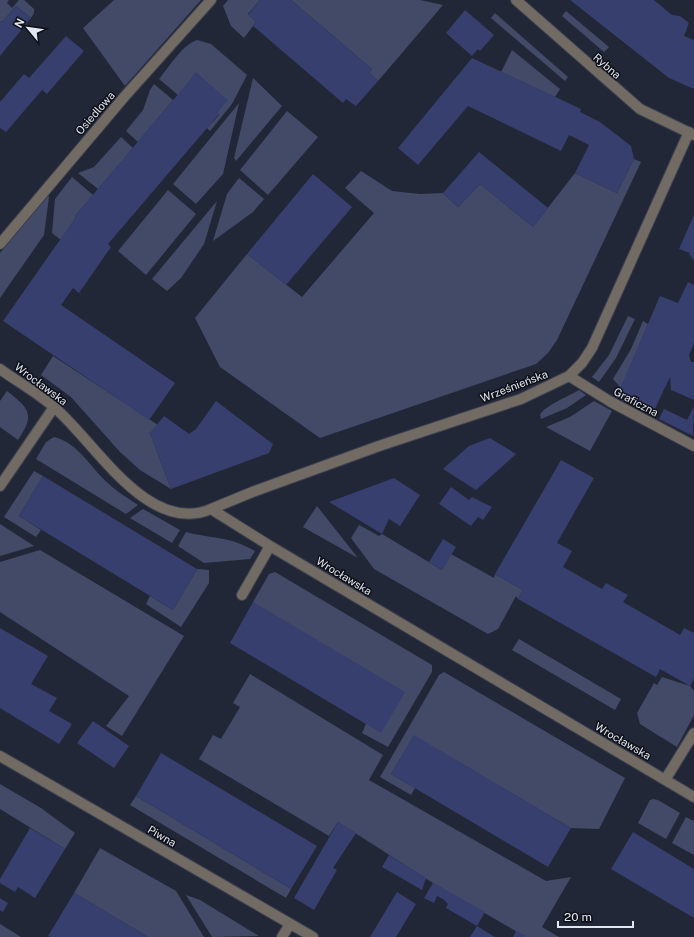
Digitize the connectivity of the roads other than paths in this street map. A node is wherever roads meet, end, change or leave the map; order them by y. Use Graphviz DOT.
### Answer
graph roads {
  1 [pos="211,0"];
  2 [pos="516,0"];
  3 [pos="691,133"];
  4 [pos="0,244"];
  5 [pos="0,369"];
  6 [pos="569,376"];
  7 [pos="54,407"];
  8 [pos="694,446"];
  9 [pos="0,486"];
  10 [pos="211,509"];
  11 [pos="270,546"];
  12 [pos="242,595"];
  13 [pos="694,733"];
  14 [pos="0,756"];
  15 [pos="665,780"];
  16 [pos="694,797"];
  17 [pos="290,924"];
  18 [pos="282,937"];
  19 [pos="312,937"];
  1 -- 4 [label="street, Osiedlowa"];
  2 -- 3 [label="street, Rybna"];
  3 -- 6 [label="street, Wrześnieńska"];
  5 -- 7 [label="street, Wrocławska"];
  6 -- 8 [label="street, Graficzna"];
  6 -- 10 [label="street, Wrześnieńska"];
  7 -- 9 [label="street"];
  7 -- 10 [label="street, Wrocławska"];
  10 -- 11 [label="street, Wrocławska"];
  11 -- 12 [label="street"];
  11 -- 15 [label="street, Wrocławska"];
  13 -- 15 [label="street"];
  14 -- 17 [label="street, Piwna"];
  15 -- 16 [label="street, Wrocławska"];
  17 -- 18 [label="street"];
  17 -- 19 [label="street, Piwna"];
}
